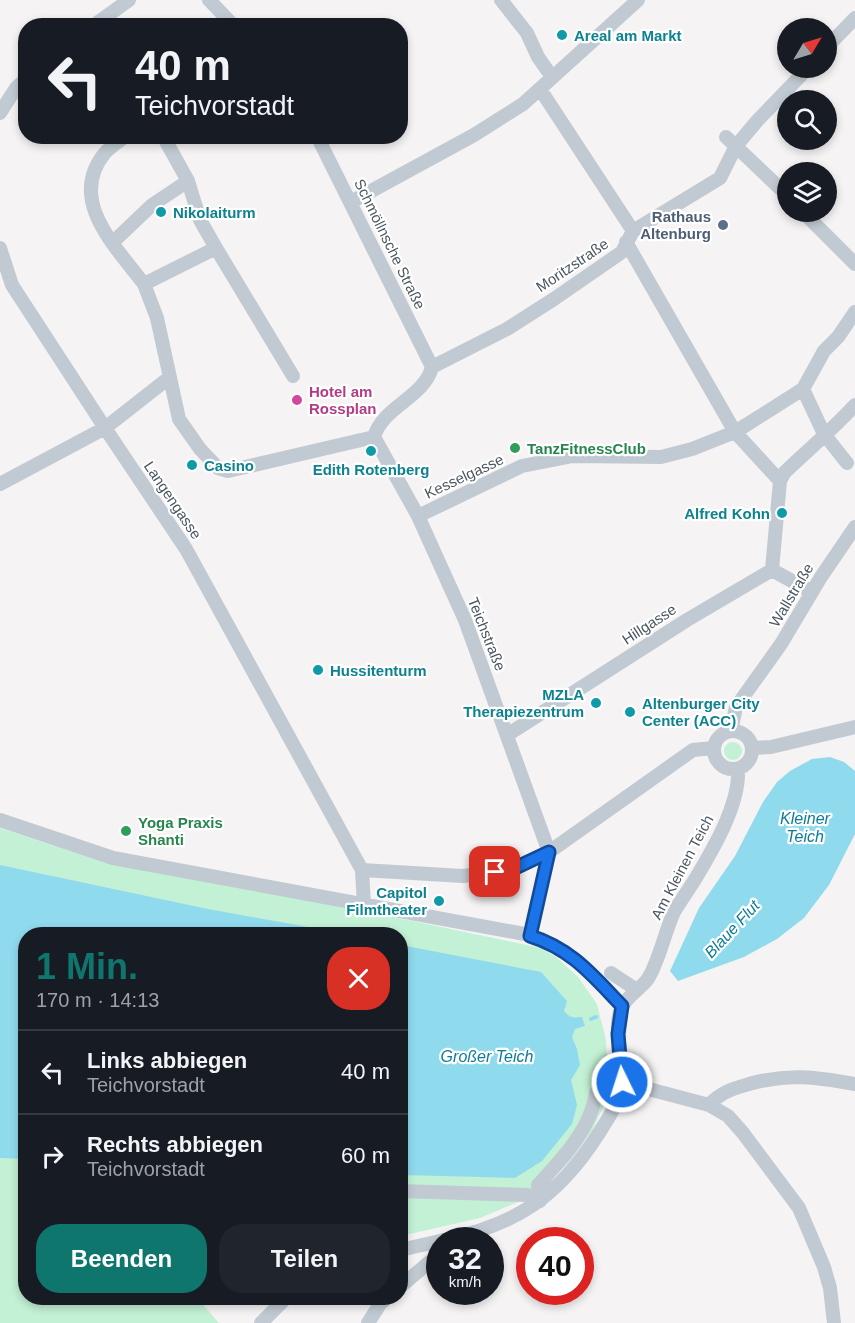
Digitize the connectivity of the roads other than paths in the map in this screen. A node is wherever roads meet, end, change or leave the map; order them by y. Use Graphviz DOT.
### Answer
graph roads {
  1 [pos="129,0"];
  2 [pos="209,0"];
  3 [pos="501,0"];
  4 [pos="638,0"];
  5 [pos="623,5"];
  6 [pos="104,18"];
  7 [pos="226,18"];
  8 [pos="855,18"];
  9 [pos="837,37"];
  10 [pos="552,77"];
  11 [pos="798,78"];
  12 [pos="18,86"];
  13 [pos="540,89"];
  14 [pos="0,113"];
  15 [pos="731,142"];
  16 [pos="117,144"];
  17 [pos="167,144"];
  18 [pos="320,144"];
  19 [pos="188,181"];
  20 [pos="777,186"];
  21 [pos="351,202"];
  22 [pos="813,222"];
  23 [pos="630,237"];
  24 [pos="112,243"];
  25 [pos="0,248"];
  26 [pos="216,248"];
  27 [pos="855,264"];
  28 [pos="144,284"];
  29 [pos="855,312"];
  30 [pos="432,367"];
  31 [pos="293,376"];
  32 [pos="170,377"];
  33 [pos="803,389"];
  34 [pos="855,405"];
  35 [pos="105,428"];
  36 [pos="735,432"];
  37 [pos="824,434"];
  38 [pos="374,437"];
  39 [pos="847,463"];
  40 [pos="780,481"];
  41 [pos="0,484"];
  42 [pos="418,516"];
  43 [pos="855,527"];
  44 [pos="772,570"];
  45 [pos="812,592"];
  46 [pos="855,728"];
  47 [pos="732,731"];
  48 [pos="507,735"];
  49 [pos="714,748"];
  50 [pos="752,748"];
  51 [pos="738,768"];
  52 [pos="0,820"];
  53 [pos="549,852"];
  54 [pos="362,870"];
  55 [pos="364,905"];
  56 [pos="530,936"];
  57 [pos="611,973"];
  58 [pos="637,990"];
  59 [pos="622,1006"];
  60 [pos="622,1082"];
  61 [pos="855,1084"];
  62 [pos="596,1093"];
  63 [pos="709,1105"];
  64 [pos="408,1191"];
  65 [pos="540,1201"];
  66 [pos="494,1227"];
  67 [pos="426,1244"];
  68 [pos="408,1248"];
  69 [pos="426,1265"];
  70 [pos="408,1280"];
  71 [pos="280,1305"];
  72 [pos="379,1305"];
  73 [pos="267,1320"];
  74 [pos="368,1323"];
  75 [pos="834,1323"];
  1 -- 6 [label="street"];
  2 -- 7 [label="street"];
  3 -- 10 [label="street"];
  4 -- 5 [label="street"];
  5 -- 10 [label="street"];
  8 -- 9 [label="street"];
  10 -- 13 [label="street"];
  11 -- 15 [label="street"];
  12 -- 14 [label="street"];
  13 -- 21 [label="street"];
  13 -- 23 [label="street"];
  15 -- 20 [label="street"];
  15 -- 23 [label="street, Moritzstraße"];
  16 -- 24 [label="street"];
  17 -- 19 [label="street"];
  18 -- 21 [label="street, Schmöllnsche Straße"];
  19 -- 24 [label="street"];
  19 -- 26 [label="street"];
  21 -- 30 [label="street, Schmöllnsche Straße"];
  22 -- 27 [label="street"];
  23 -- 30 [label="street, Moritzstraße"];
  23 -- 36 [label="street"];
  24 -- 28 [label="street"];
  25 -- 35 [label="street, Langengasse"];
  26 -- 28 [label="street"];
  26 -- 31 [label="street"];
  28 -- 32 [label="street"];
  29 -- 33 [label="street"];
  30 -- 38 [label="street"];
  32 -- 35 [label="street"];
  32 -- 38 [label="street"];
  33 -- 36 [label="street, Kesselgasse"];
  33 -- 37 [label="street"];
  34 -- 37 [label="street"];
  35 -- 41 [label="street"];
  35 -- 54 [label="street, Langengasse"];
  36 -- 40 [label="street"];
  36 -- 42 [label="street, Kesselgasse"];
  37 -- 39 [label="street"];
  37 -- 40 [label="street"];
  38 -- 42 [label="street, Teichstraße"];
  40 -- 44 [label="street"];
  42 -- 48 [label="street, Teichstraße"];
  43 -- 45 [label="street, Wallstraße"];
  44 -- 45 [label="street"];
  44 -- 48 [label="street, Hillgasse"];
  45 -- 47 [label="street, Wallstraße"];
  46 -- 50 [label="street"];
  47 -- 49 [label="street"];
  47 -- 50 [label="street"];
  48 -- 53 [label="street, Teichstraße"];
  49 -- 51 [label="street"];
  49 -- 53 [label="street"];
  50 -- 51 [label="street, Am Kleinen Teich"];
  51 -- 58 [label="street, Am Kleinen Teich"];
  52 -- 55 [label="street"];
  53 -- 54 [label="street"];
  53 -- 56 [label="street"];
  54 -- 55 [label="street"];
  55 -- 56 [label="street"];
  56 -- 59 [label="street"];
  57 -- 58 [label="street"];
  58 -- 59 [label="street, Am Kleinen Teich"];
  59 -- 60 [label="street"];
  60 -- 63 [label="street"];
  60 -- 65 [label="street"];
  61 -- 63 [label="street"];
  62 -- 65 [label="street"];
  63 -- 75 [label="street"];
  64 -- 65 [label="street"];
  65 -- 66 [label="street"];
  67 -- 68 [label="street"];
  69 -- 70 [label="street"];
  71 -- 73 [label="street"];
  72 -- 74 [label="street"];
}
